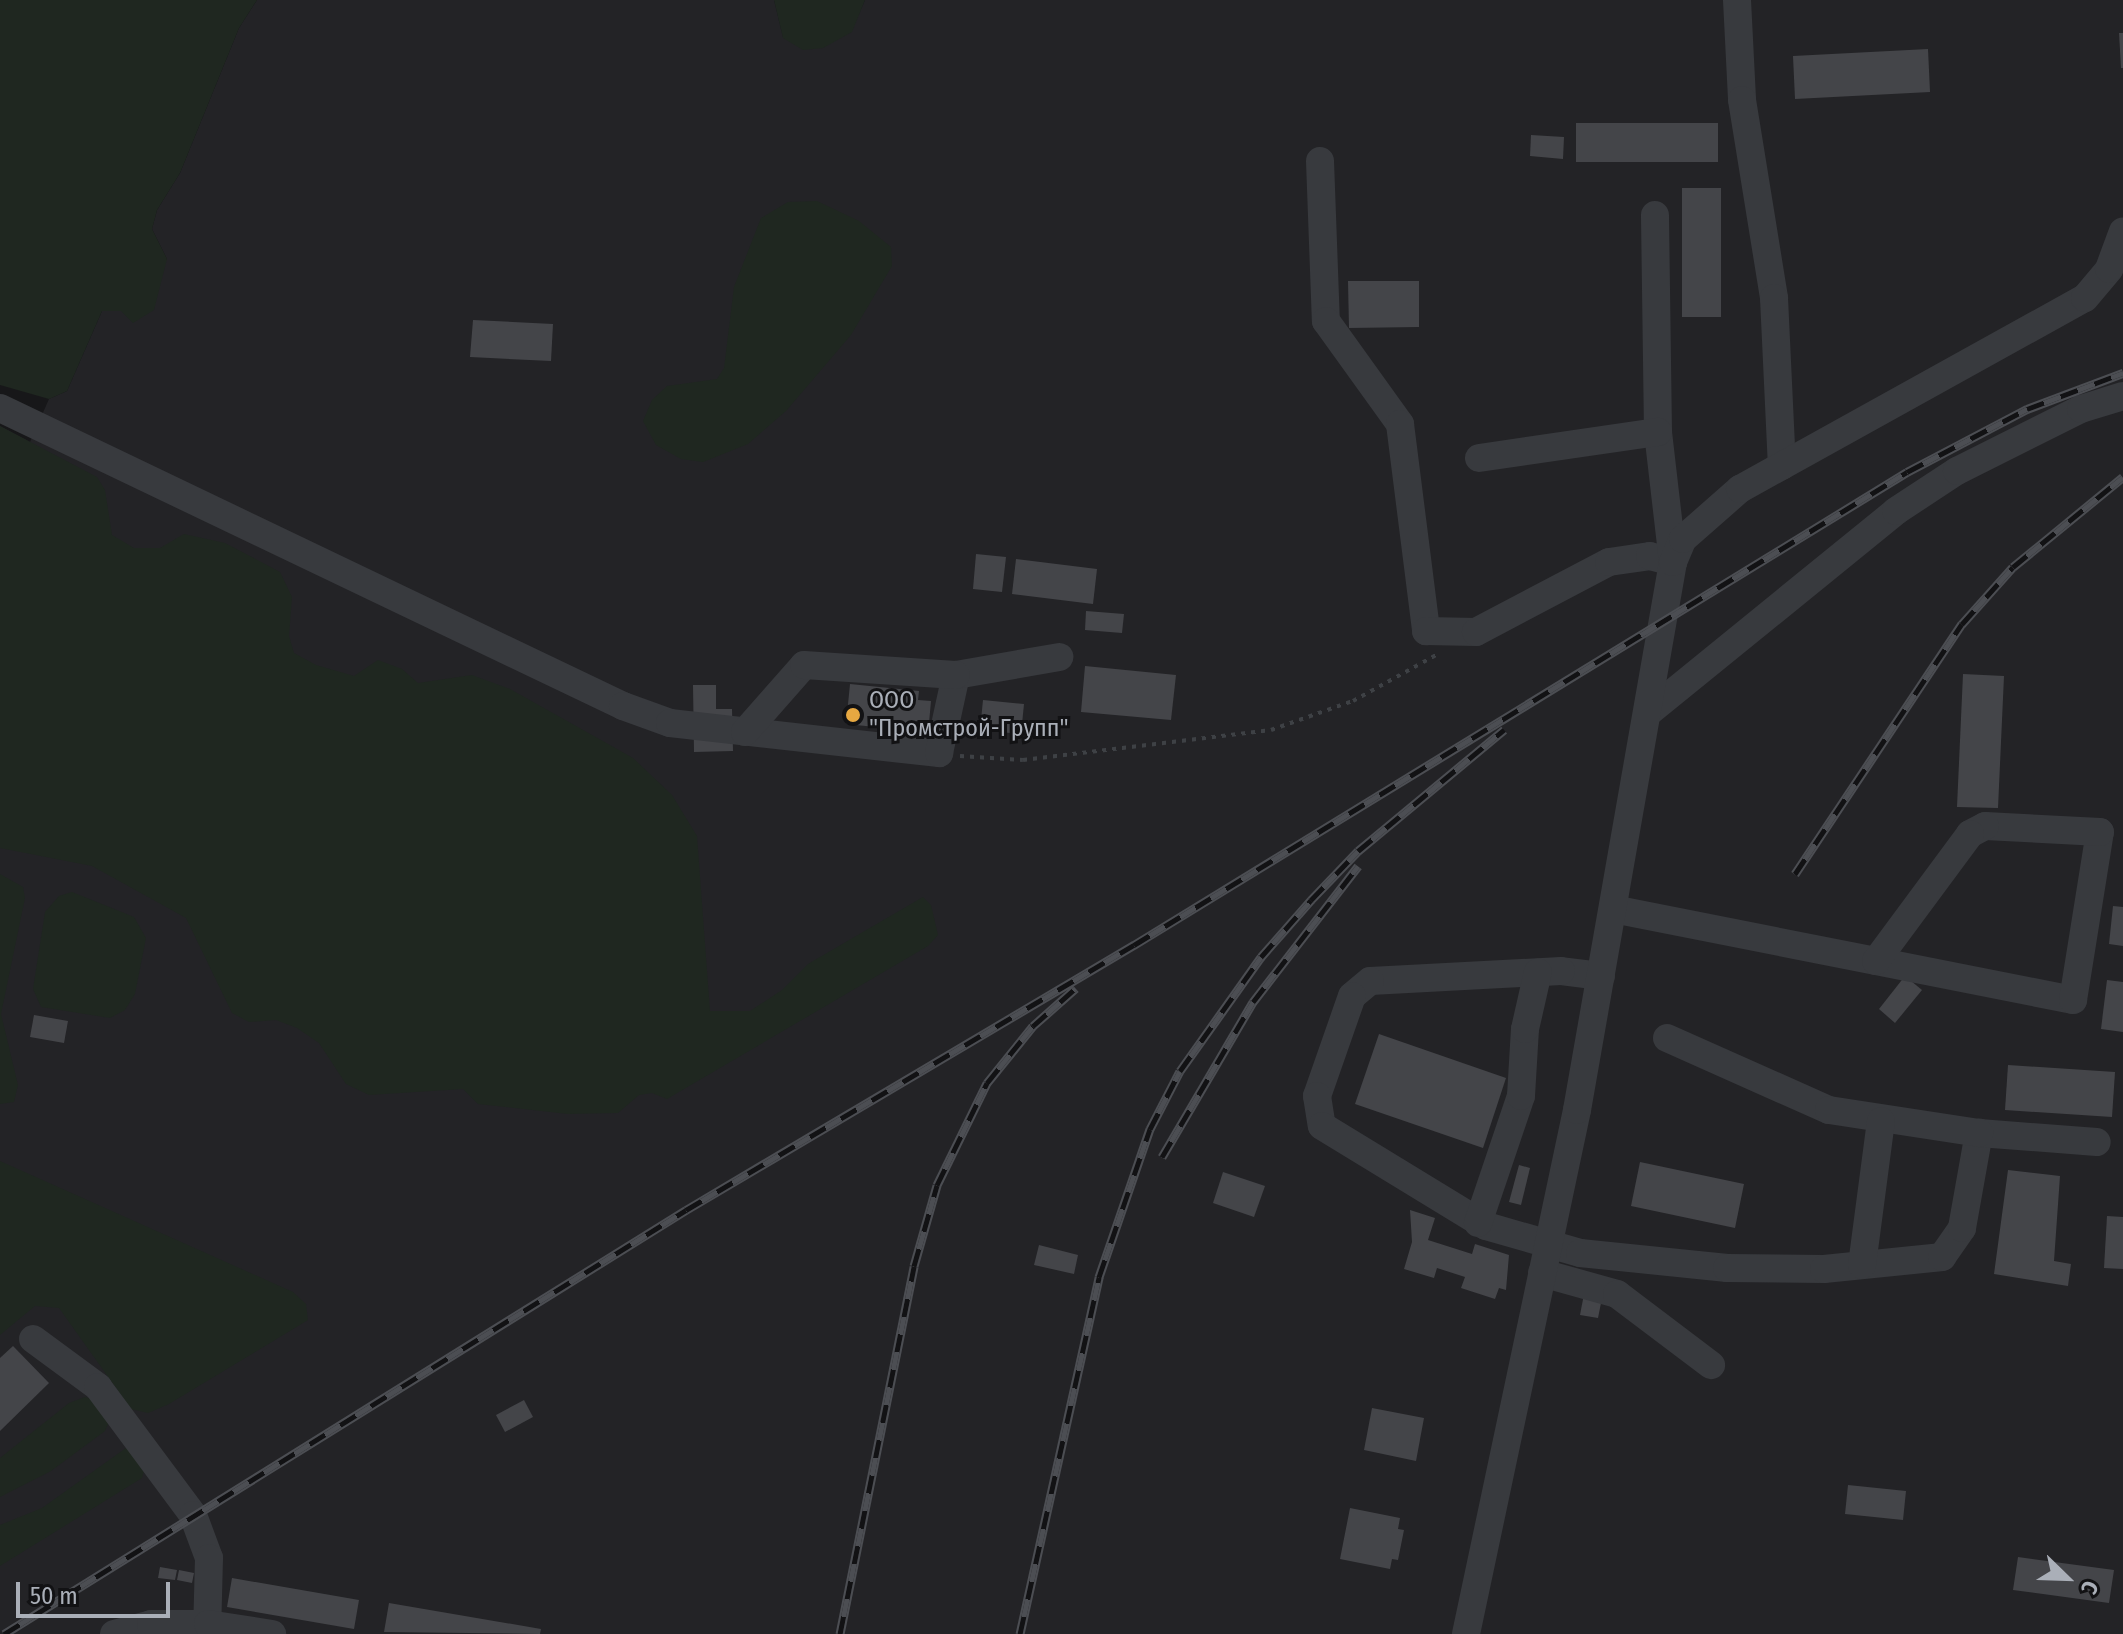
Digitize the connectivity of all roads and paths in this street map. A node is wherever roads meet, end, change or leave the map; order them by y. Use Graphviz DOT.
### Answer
graph roads {
  1 [pos="1737,0"];
  2 [pos="1320,161"];
  3 [pos="1655,215"];
  4 [pos="2123,231"];
  5 [pos="2123,396"];
  6 [pos="0,408"];
  7 [pos="1658,432"];
  8 [pos="1479,458"];
  9 [pos="1782,466"];
  10 [pos="1673,562"];
  11 [pos="1476,632"];
  12 [pos="1059,657"];
  13 [pos="956,675"];
  14 [pos="1649,712"];
  15 [pos="745,732"];
  16 [pos="939,753"];
  17 [pos="1613,909"];
  18 [pos="1876,961"];
  19 [pos="1538,972"];
  20 [pos="1601,976"];
  21 [pos="1667,1038"];
  22 [pos="1881,1121"];
  23 [pos="1979,1133"];
  24 [pos="2097,1142"];
  25 [pos="1478,1223"];
  26 [pos="1548,1245"];
  27 [pos="1862,1265"];
  28 [pos="1542,1273"];
  29 [pos="33,1339"];
  30 [pos="1711,1365"];
  31 [pos="208,1629"];
  32 [pos="114,1634"];
  33 [pos="272,1634"];
  34 [pos="1466,1634"];
  1 -- 9 [label="street"];
  2 -- 11 [label="street"];
  3 -- 7 [label="street"];
  4 -- 9 [label="street"];
  5 -- 14 [label="street"];
  6 -- 15 [label="street"];
  7 -- 8 [label="street"];
  7 -- 10 [label="street"];
  9 -- 10 [label="street"];
  10 -- 11 [label="street"];
  10 -- 14 [label="street"];
  11 -- 16 [label="path"];
  12 -- 13 [label="street"];
  13 -- 15 [label="street"];
  13 -- 16 [label="street"];
  14 -- 17 [label="street"];
  15 -- 16 [label="street"];
  17 -- 18 [label="street"];
  17 -- 20 [label="street"];
  18 -- 18 [label="street"];
  19 -- 20 [label="street"];
  19 -- 25 [label="street"];
  19 -- 25 [label="street"];
  20 -- 26 [label="street"];
  21 -- 22 [label="street"];
  22 -- 23 [label="street"];
  22 -- 27 [label="street"];
  23 -- 24 [label="street"];
  23 -- 27 [label="street"];
  25 -- 26 [label="street"];
  26 -- 27 [label="street"];
  26 -- 28 [label="street"];
  28 -- 30 [label="street"];
  28 -- 34 [label="street"];
  29 -- 31 [label="street"];
  31 -- 32 [label="street"];
  31 -- 33 [label="street"];
}
